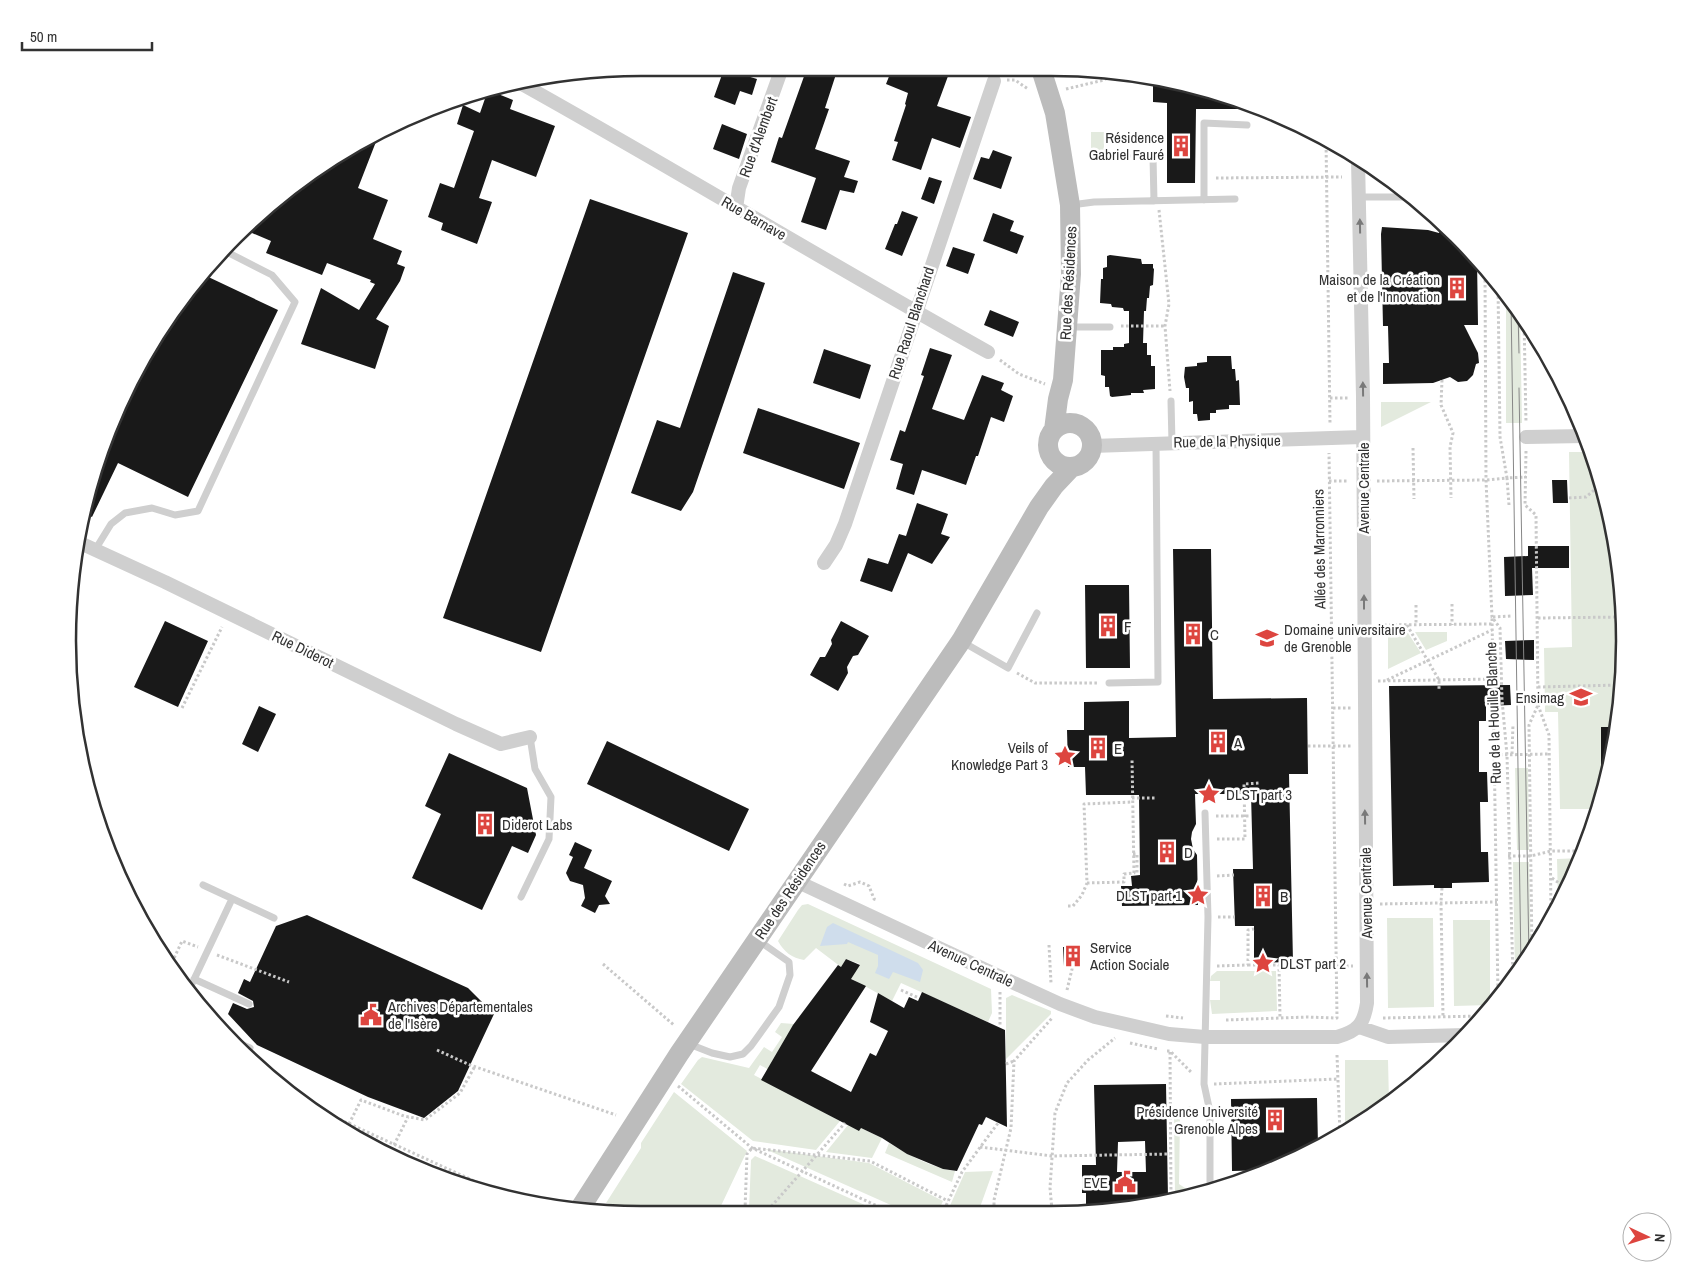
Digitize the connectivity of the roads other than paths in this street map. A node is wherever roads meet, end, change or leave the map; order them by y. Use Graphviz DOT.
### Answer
graph roads {
  1 [pos="779,76"];
  2 [pos="1043,76"];
  3 [pos="994,81"];
  4 [pos="528,88"];
  5 [pos="1247,125"];
  6 [pos="1153,156"];
  7 [pos="1358,167"];
  8 [pos="1359,197"];
  9 [pos="1400,197"];
  10 [pos="1236,199"];
  11 [pos="1204,200"];
  12 [pos="1154,201"];
  13 [pos="1070,205"];
  14 [pos="736,208"];
  15 [pos="231,254"];
  16 [pos="915,312"];
  17 [pos="1067,327"];
  18 [pos="1110,327"];
  19 [pos="988,352"];
  20 [pos="1058,384"];
  21 [pos="1171,401"];
  22 [pos="1074,424"];
  23 [pos="1054,430"];
  24 [pos="1577,436"];
  25 [pos="1526,437"];
  26 [pos="1362,438"];
  27 [pos="1156,443"];
  28 [pos="1172,443"];
  29 [pos="1092,446"];
  30 [pos="1053,459"];
  31 [pos="1071,468"];
  32 [pos="85,545"];
  33 [pos="95,550"];
  34 [pos="824,563"];
  35 [pos="1002,570"];
  36 [pos="1037,613"];
  37 [pos="961,641"];
  38 [pos="1109,683"];
  39 [pos="530,737"];
  40 [pos="1205,815"];
  41 [pos="796,881"];
  42 [pos="203,885"];
  43 [pos="521,897"];
  44 [pos="232,899"];
  45 [pos="274,918"];
  46 [pos="756,939"];
  47 [pos="194,979"];
  48 [pos="192,984"];
  49 [pos="249,1004"];
  50 [pos="1359,1027"];
  51 [pos="1454,1036"];
  52 [pos="1205,1037"];
  53 [pos="687,1043"];
  54 [pos="1210,1183"];
  55 [pos="573,1202"];
  1 -- 14 [label="street, Rue d'Alembert"];
  2 -- 13 [label="street, Rue des Résidences"];
  3 -- 16 [label="street, Rue Raoul Blanchard"];
  4 -- 14 [label="street, Rue Barnave"];
  5 -- 11 [label="lane"];
  6 -- 12 [label="lane"];
  7 -- 8 [label="street, Avenue Centrale"];
  8 -- 9 [label="lane"];
  26 -- 8 [label="street, Avenue Centrale, one-way"];
  10 -- 11 [label="lane"];
  11 -- 12 [label="lane"];
  12 -- 13 [label="lane"];
  13 -- 17 [label="street, Rue des Résidences"];
  14 -- 16 [label="street, Rue Barnave"];
  15 -- 33 [label="lane"];
  16 -- 19 [label="street, Rue Barnave"];
  16 -- 34 [label="street, Rue Raoul Blanchard"];
  17 -- 18 [label="lane"];
  17 -- 20 [label="street, Rue des Résidences"];
  20 -- 22 [label="street, Rue des Résidences"];
  20 -- 23 [label="street, Rue des Résidences"];
  21 -- 28 [label="lane"];
  22 -- 23 [label="street"];
  22 -- 29 [label="street"];
  23 -- 30 [label="street"];
  24 -- 25 [label="street"];
  26 -- 28 [label="street, Rue de la Physique"];
  50 -- 26 [label="street, Avenue Centrale, one-way"];
  27 -- 28 [label="street, Rue de la Physique"];
  27 -- 29 [label="street, Rue de la Physique"];
  27 -- 38 [label="lane"];
  29 -- 31 [label="street"];
  30 -- 31 [label="street"];
  30 -- 35 [label="street, Rue des Résidences"];
  31 -- 35 [label="street, Rue des Résidences"];
  32 -- 33 [label="street, Rue Diderot"];
  33 -- 39 [label="street, Rue Diderot"];
  35 -- 37 [label="street, Rue des Résidences"];
  36 -- 37 [label="lane"];
  37 -- 41 [label="street, Rue des Résidences"];
  39 -- 43 [label="lane"];
  40 -- 52 [label="lane"];
  41 -- 46 [label="street, Rue des Résidences"];
  41 -- 52 [label="street, Avenue Centrale"];
  42 -- 44 [label="lane"];
  44 -- 45 [label="lane"];
  44 -- 47 [label="lane"];
  46 -- 53 [label="street, Rue des Résidences"];
  46 -- 53 [label="lane"];
  47 -- 48 [label="lane"];
  47 -- 49 [label="lane"];
  50 -- 51 [label="street"];
  50 -- 52 [label="street, Avenue Centrale"];
  52 -- 54 [label="lane"];
  53 -- 55 [label="street, Rue des Résidences"];
}
